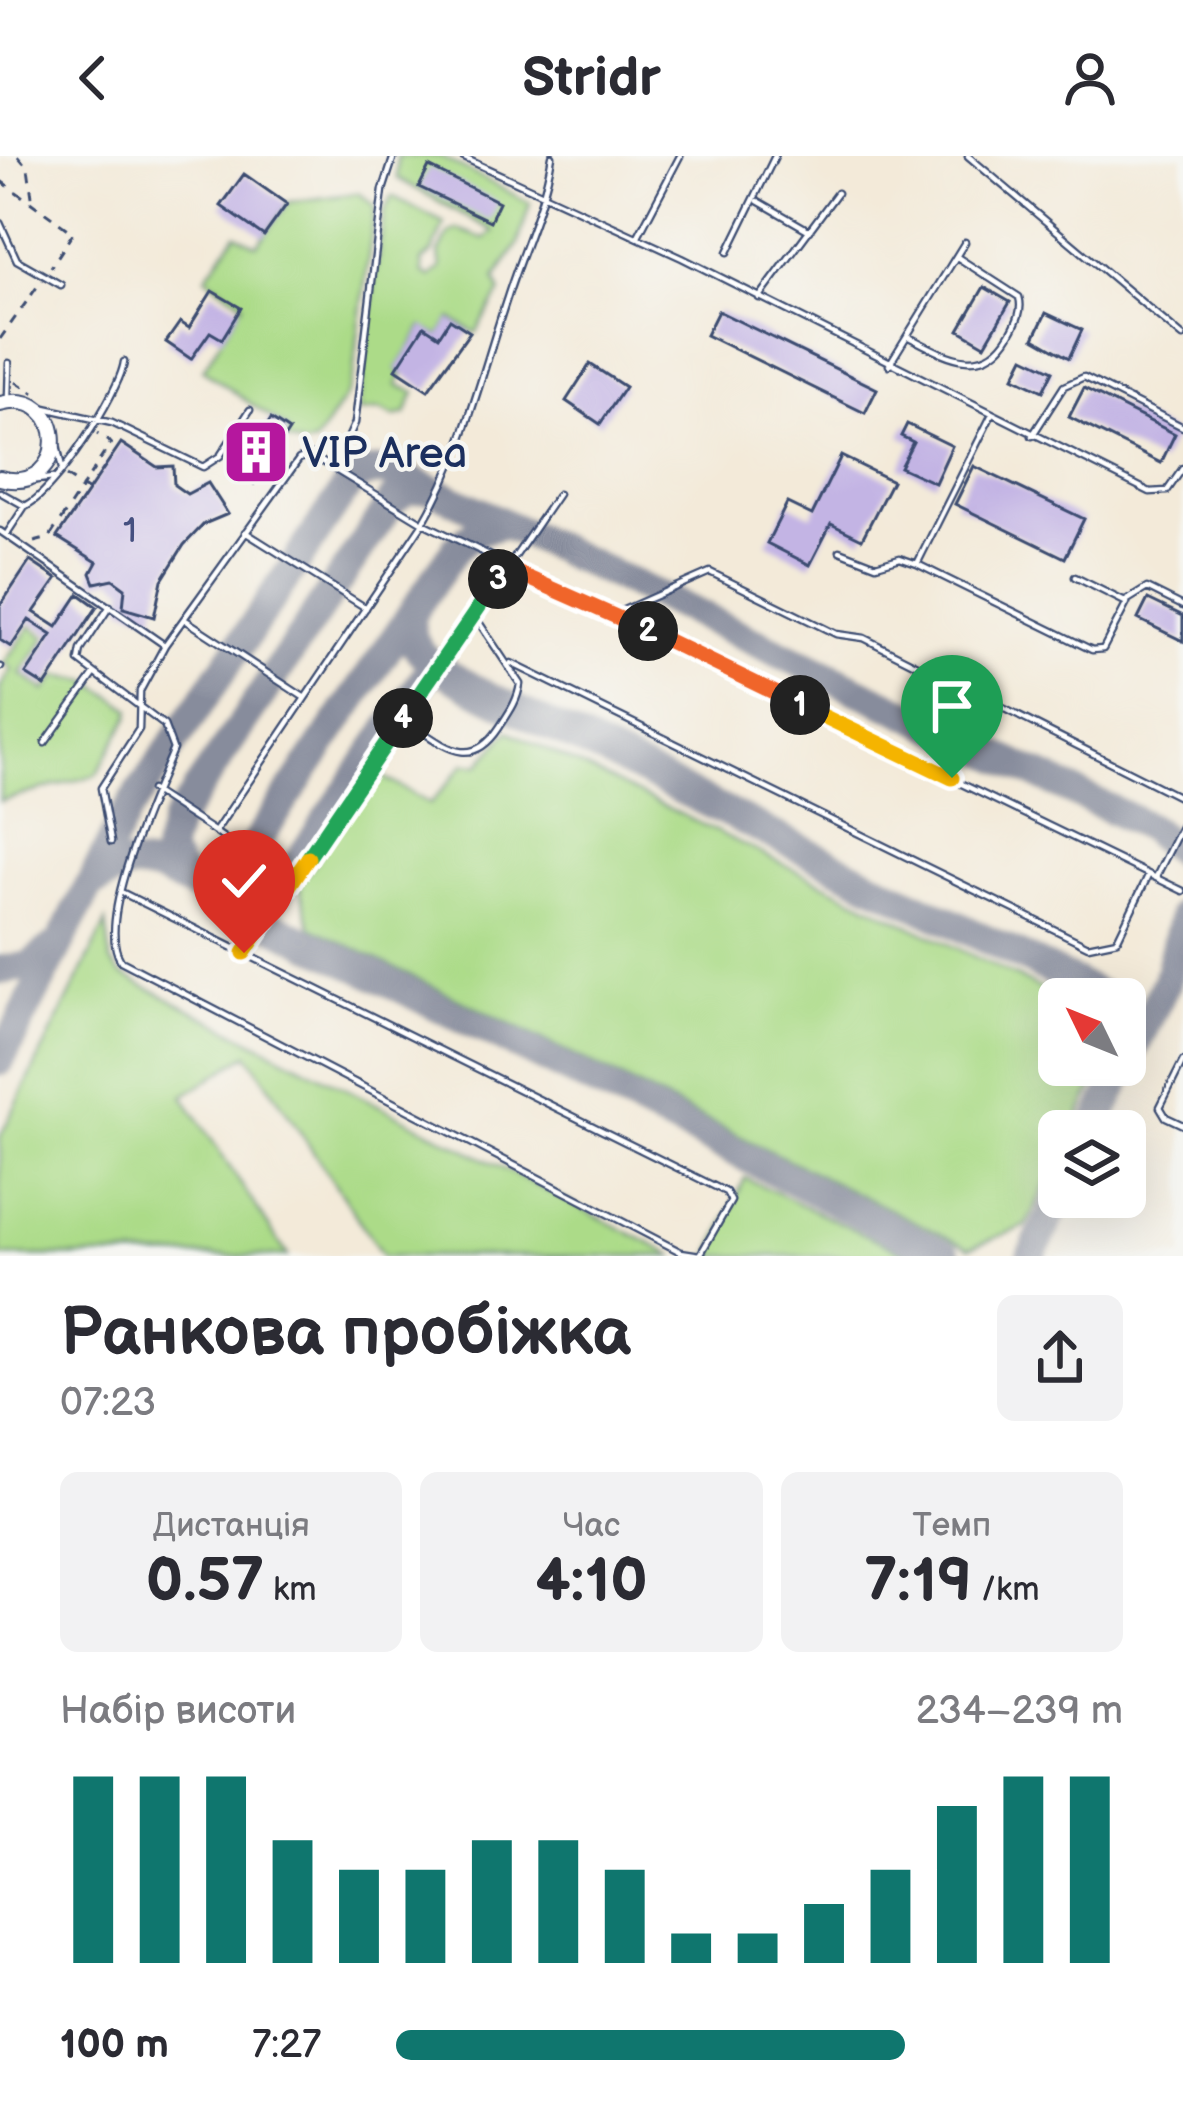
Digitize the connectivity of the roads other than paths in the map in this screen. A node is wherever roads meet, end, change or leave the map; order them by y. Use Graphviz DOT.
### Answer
graph roads {
  1 [pos="394,156"];
  2 [pos="460,156"];
  3 [pos="552,156"];
  4 [pos="680,156"];
  5 [pos="775,156"];
  6 [pos="968,156"];
  7 [pos="837,193"];
  8 [pos="542,194"];
  9 [pos="756,200"];
  10 [pos="0,224"];
  11 [pos="810,231"];
  12 [pos="637,237"];
  13 [pos="965,242"];
  14 [pos="728,252"];
  15 [pos="956,257"];
  16 [pos="61,285"];
  17 [pos="759,298"];
  18 [pos="908,336"];
  19 [pos="1183,337"];
  20 [pos="124,362"];
  21 [pos="890,365"];
  22 [pos="0,372"];
  23 [pos="7,401"];
  24 [pos="40,410"];
  25 [pos="250,410"];
  26 [pos="991,416"];
  27 [pos="95,418"];
  28 [pos="1183,428"];
  29 [pos="55,433"];
  30 [pos="1032,436"];
  31 [pos="1183,467"];
  32 [pos="334,469"];
  33 [pos="60,472"];
  34 [pos="0,478"];
  35 [pos="24,481"];
  36 [pos="0,492"];
  37 [pos="558,494"];
  38 [pos="25,506"];
  39 [pos="423,523"];
  40 [pos="245,532"];
  41 [pos="3,533"];
  42 [pos="840,551"];
  43 [pos="917,564"];
  44 [pos="506,568"];
  45 [pos="1075,578"];
  46 [pos="1126,601"];
  47 [pos="110,606"];
  48 [pos="1183,606"];
  49 [pos="366,608"];
  50 [pos="475,615"];
  51 [pos="613,615"];
  52 [pos="184,619"];
  53 [pos="165,645"];
  54 [pos="511,663"];
  55 [pos="93,676"];
  56 [pos="305,698"];
  57 [pos="137,704"];
  58 [pos="403,719"];
  59 [pos="45,743"];
  60 [pos="152,790"];
  61 [pos="1183,799"];
  62 [pos="1183,823"];
  63 [pos="215,832"];
  64 [pos="111,842"];
  65 [pos="1152,876"];
  66 [pos="290,884"];
  67 [pos="1183,891"];
  68 [pos="123,893"];
  69 [pos="244,953"];
  70 [pos="1183,1061"];
  71 [pos="1183,1124"];
  1 -- 32 [label="lane"];
  2 -- 8 [label="lane"];
  3 -- 8 [label="lane"];
  4 -- 12 [label="lane"];
  5 -- 9 [label="lane"];
  6 -- 19 [label="lane"];
  7 -- 11 [label="lane"];
  8 -- 12 [label="lane"];
  8 -- 39 [label="lane"];
  9 -- 11 [label="lane"];
  9 -- 14 [label="lane"];
  10 -- 16 [label="lane"];
  11 -- 17 [label="lane"];
  12 -- 17 [label="lane"];
  13 -- 15 [label="lane"];
  15 -- 18 [label="lane"];
  15 -- 18 [label="lane"];
  17 -- 21 [label="lane"];
  18 -- 21 [label="lane"];
  20 -- 27 [label="lane"];
  21 -- 26 [label="lane"];
  22 -- 23 [label="lane"];
  23 -- 24 [label="main road"];
  24 -- 27 [label="lane"];
  24 -- 29 [label="main road"];
  25 -- 27 [label="lane"];
  26 -- 30 [label="lane"];
  26 -- 43 [label="lane"];
  27 -- 33 [label="lane"];
  28 -- 30 [label="lane"];
  29 -- 33 [label="lane"];
  29 -- 35 [label="main road"];
  30 -- 31 [label="lane"];
  32 -- 39 [label="lane"];
  32 -- 40 [label="lane"];
  33 -- 35 [label="lane"];
  33 -- 38 [label="lane"];
  34 -- 35 [label="main road"];
  36 -- 38 [label="lane"];
  37 -- 44 [label="lane"];
  38 -- 41 [label="lane"];
  39 -- 44 [label="lane"];
  39 -- 49 [label="lane"];
  40 -- 49 [label="lane"];
  40 -- 52 [label="lane"];
  41 -- 47 [label="lane"];
  42 -- 43 [label="lane"];
  43 -- 46 [label="lane"];
  44 -- 50 [label="lane"];
  44 -- 51 [label="lane"];
  45 -- 46 [label="lane"];
  46 -- 48 [label="lane"];
  47 -- 53 [label="lane"];
  47 -- 55 [label="lane"];
  49 -- 56 [label="lane"];
  50 -- 54 [label="lane"];
  50 -- 58 [label="lane"];
  51 -- 61 [label="lane"];
  51 -- 65 [label="lane"];
  52 -- 53 [label="lane"];
  52 -- 56 [label="lane"];
  53 -- 57 [label="lane"];
  54 -- 58 [label="lane"];
  54 -- 65 [label="lane"];
  55 -- 57 [label="lane"];
  55 -- 59 [label="lane"];
  56 -- 63 [label="lane"];
  57 -- 60 [label="lane"];
  57 -- 64 [label="lane"];
  58 -- 66 [label="lane"];
  60 -- 63 [label="lane"];
  60 -- 68 [label="lane"];
  62 -- 65 [label="lane"];
  63 -- 66 [label="lane"];
  65 -- 67 [label="lane"];
  66 -- 69 [label="lane"];
  68 -- 69 [label="lane"];
  68 -- 69 [label="lane"];
  70 -- 71 [label="lane"];
}
